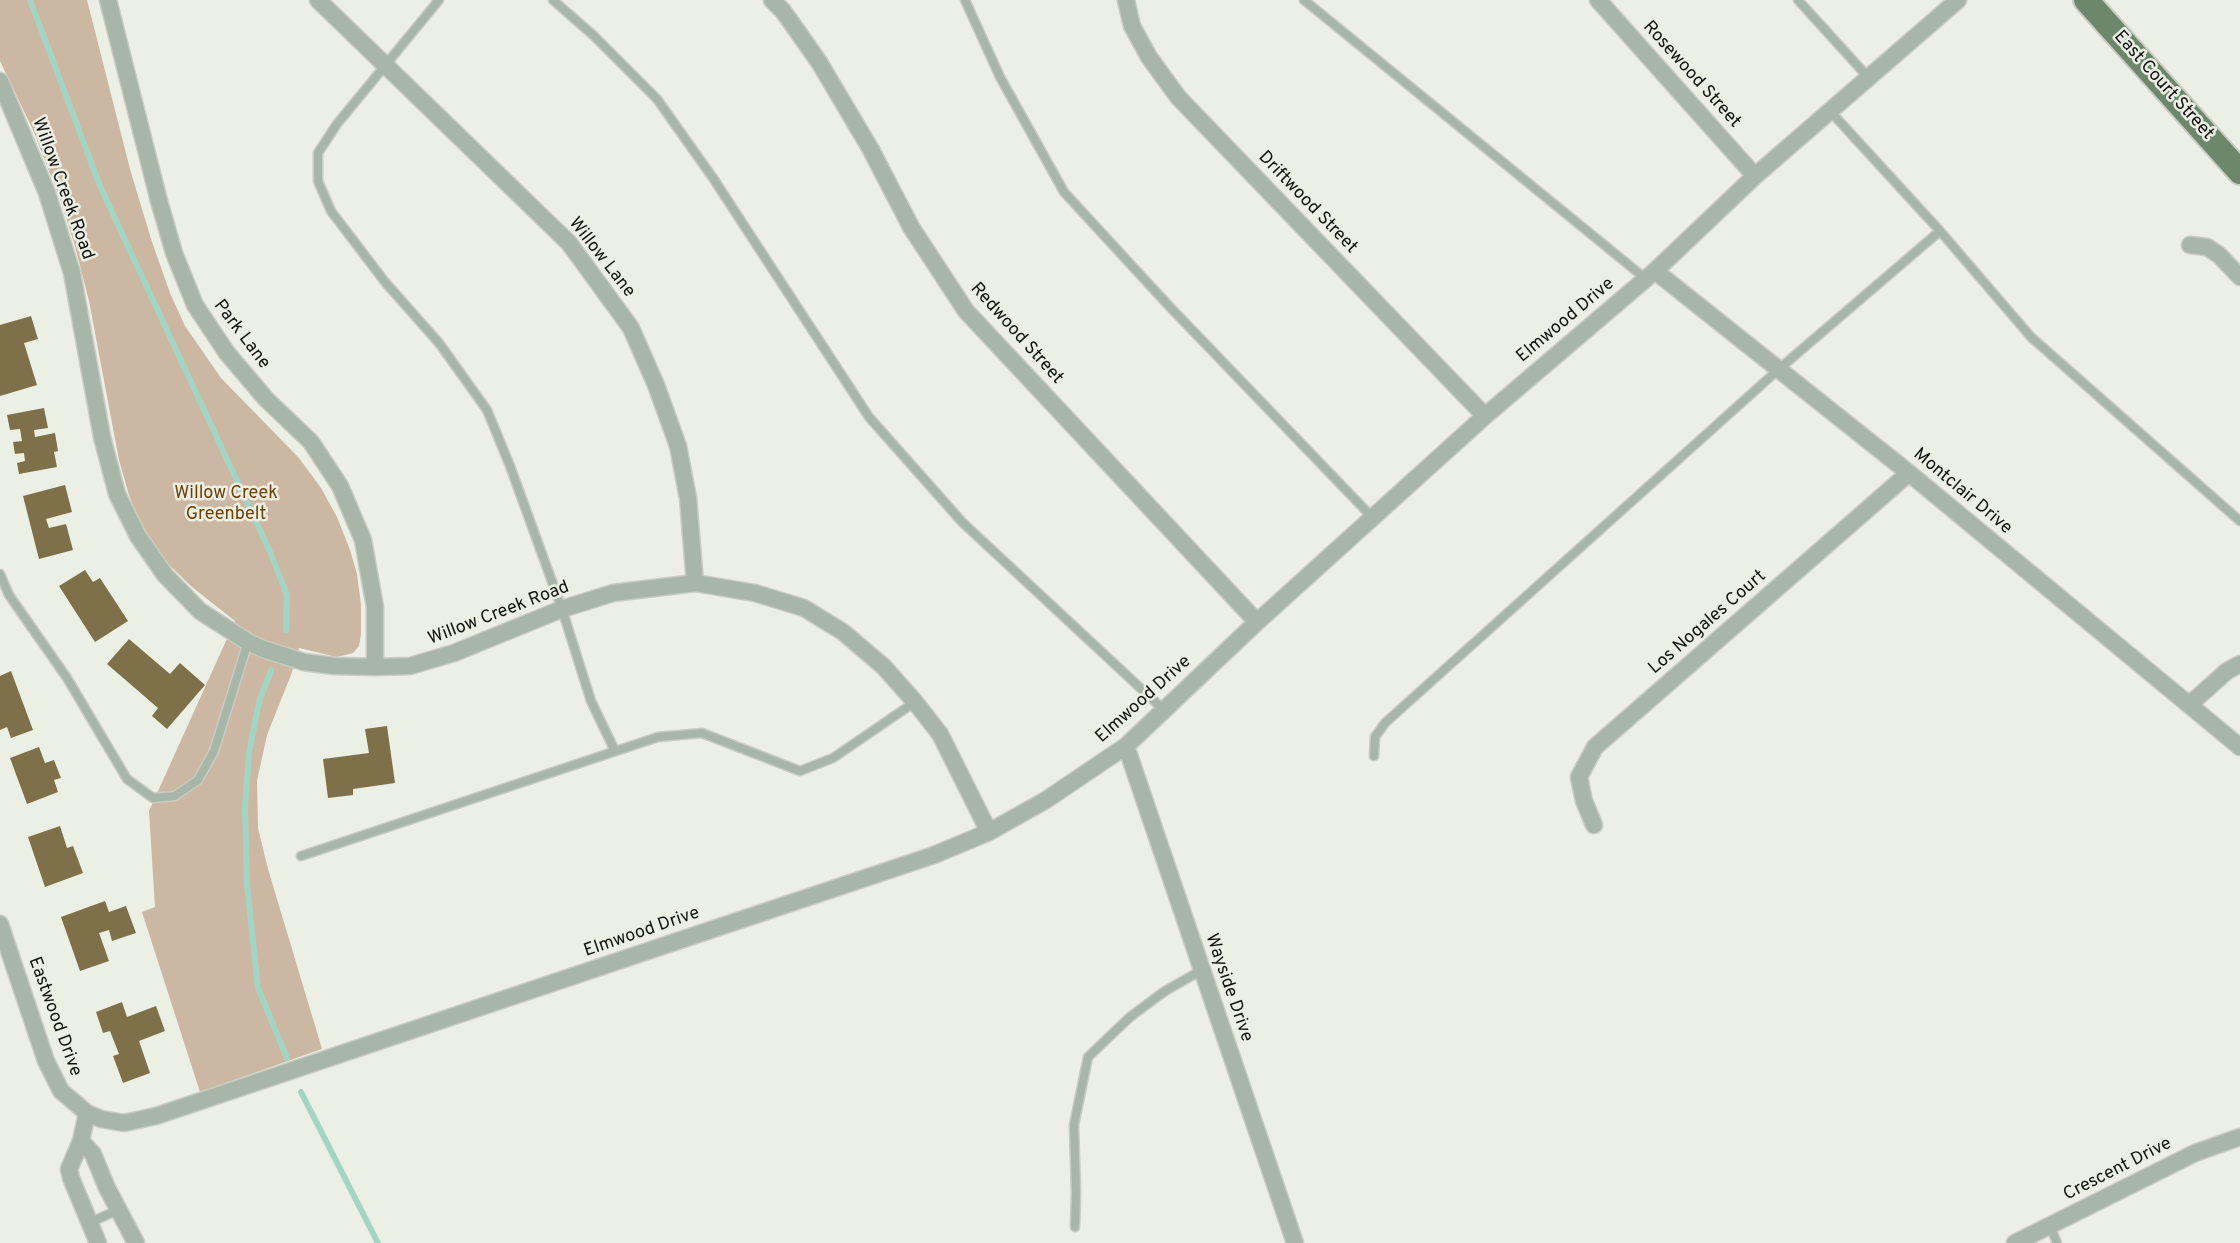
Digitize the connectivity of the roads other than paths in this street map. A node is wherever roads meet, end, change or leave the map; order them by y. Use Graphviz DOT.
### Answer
graph roads {
  1 [pos="108,0"];
  2 [pos="318,0"];
  3 [pos="439,0"];
  4 [pos="553,0"];
  5 [pos="772,0"];
  6 [pos="965,0"];
  7 [pos="1126,0"];
  8 [pos="1304,0"];
  9 [pos="1598,0"];
  10 [pos="1798,0"];
  11 [pos="1958,0"];
  12 [pos="2086,0"];
  13 [pos="386,64"];
  14 [pos="1868,77"];
  15 [pos="0,81"];
  16 [pos="1830,111"];
  17 [pos="2240,172"];
  18 [pos="1755,176"];
  19 [pos="1940,231"];
  20 [pos="2190,245"];
  21 [pos="1651,275"];
  22 [pos="2240,276"];
  23 [pos="1779,369"];
  24 [pos="1485,416"];
  25 [pos="1909,472"];
  26 [pos="1372,517"];
  27 [pos="2240,521"];
  28 [pos="0,574"];
  29 [pos="695,583"];
  30 [pos="562,609"];
  31 [pos="1257,622"];
  32 [pos="248,642"];
  33 [pos="2240,664"];
  34 [pos="375,667"];
  35 [pos="915,702"];
  36 [pos="2189,705"];
  37 [pos="1164,710"];
  38 [pos="1126,746"];
  39 [pos="2240,747"];
  40 [pos="615,751"];
  41 [pos="1374,756"];
  42 [pos="1594,825"];
  43 [pos="989,832"];
  44 [pos="301,856"];
  45 [pos="0,924"];
  46 [pos="1202,970"];
  47 [pos="87,1113"];
  48 [pos="2240,1137"];
  49 [pos="80,1141"];
  50 [pos="120,1209"];
  51 [pos="89,1223"];
  52 [pos="2050,1226"];
  53 [pos="1074,1227"];
  54 [pos="98,1243"];
  55 [pos="136,1243"];
  56 [pos="1295,1243"];
  57 [pos="2015,1243"];
  58 [pos="2057,1243"];
  1 -- 34 [label="street, Park Lane"];
  2 -- 13 [label="street, Willow Lane"];
  3 -- 13 [label="lane"];
  4 -- 37 [label="lane"];
  5 -- 31 [label="street, Redwood Street"];
  6 -- 26 [label="lane"];
  7 -- 24 [label="street, Driftwood Street"];
  8 -- 21 [label="lane"];
  9 -- 18 [label="street, Rosewood Street"];
  10 -- 14 [label="lane"];
  11 -- 14 [label="street, Elmwood Drive"];
  12 -- 17 [label="main road, East Court Street"];
  13 -- 29 [label="street, Willow Lane"];
  13 -- 30 [label="lane"];
  14 -- 16 [label="street, Elmwood Drive"];
  15 -- 32 [label="street, Willow Creek Road"];
  16 -- 18 [label="street, Elmwood Drive"];
  16 -- 19 [label="lane"];
  18 -- 21 [label="street, Elmwood Drive"];
  19 -- 23 [label="lane"];
  19 -- 27 [label="lane"];
  20 -- 22 [label="street"];
  21 -- 23 [label="street, Montclair Drive"];
  21 -- 24 [label="street, Elmwood Drive"];
  23 -- 25 [label="street, Montclair Drive"];
  23 -- 41 [label="lane"];
  24 -- 26 [label="street, Elmwood Drive"];
  25 -- 36 [label="street, Montclair Drive"];
  25 -- 42 [label="street, Los Nogales Court"];
  26 -- 31 [label="street, Elmwood Drive"];
  28 -- 32 [label="lane"];
  29 -- 30 [label="street, Willow Creek Road"];
  29 -- 35 [label="street, Willow Creek Road"];
  30 -- 34 [label="street, Willow Creek Road"];
  30 -- 40 [label="lane"];
  31 -- 37 [label="street, Elmwood Drive"];
  32 -- 34 [label="street, Willow Creek Road"];
  33 -- 36 [label="street"];
  35 -- 40 [label="lane"];
  35 -- 43 [label="street, Willow Creek Road"];
  36 -- 39 [label="street, Montclair Drive"];
  37 -- 38 [label="street, Elmwood Drive"];
  38 -- 43 [label="street, Elmwood Drive"];
  38 -- 46 [label="street, Wayside Drive"];
  40 -- 44 [label="lane"];
  43 -- 47 [label="street, Elmwood Drive"];
  45 -- 47 [label="street, Eastwood Drive"];
  46 -- 53 [label="lane"];
  46 -- 56 [label="street, Wayside Drive"];
  47 -- 49 [label="street"];
  48 -- 52 [label="street, Crescent Drive"];
  49 -- 50 [label="street"];
  49 -- 51 [label="street"];
  50 -- 51 [label="lane"];
  50 -- 55 [label="street"];
  51 -- 54 [label="street"];
  52 -- 57 [label="street, Crescent Drive"];
  52 -- 58 [label="lane"];
}
